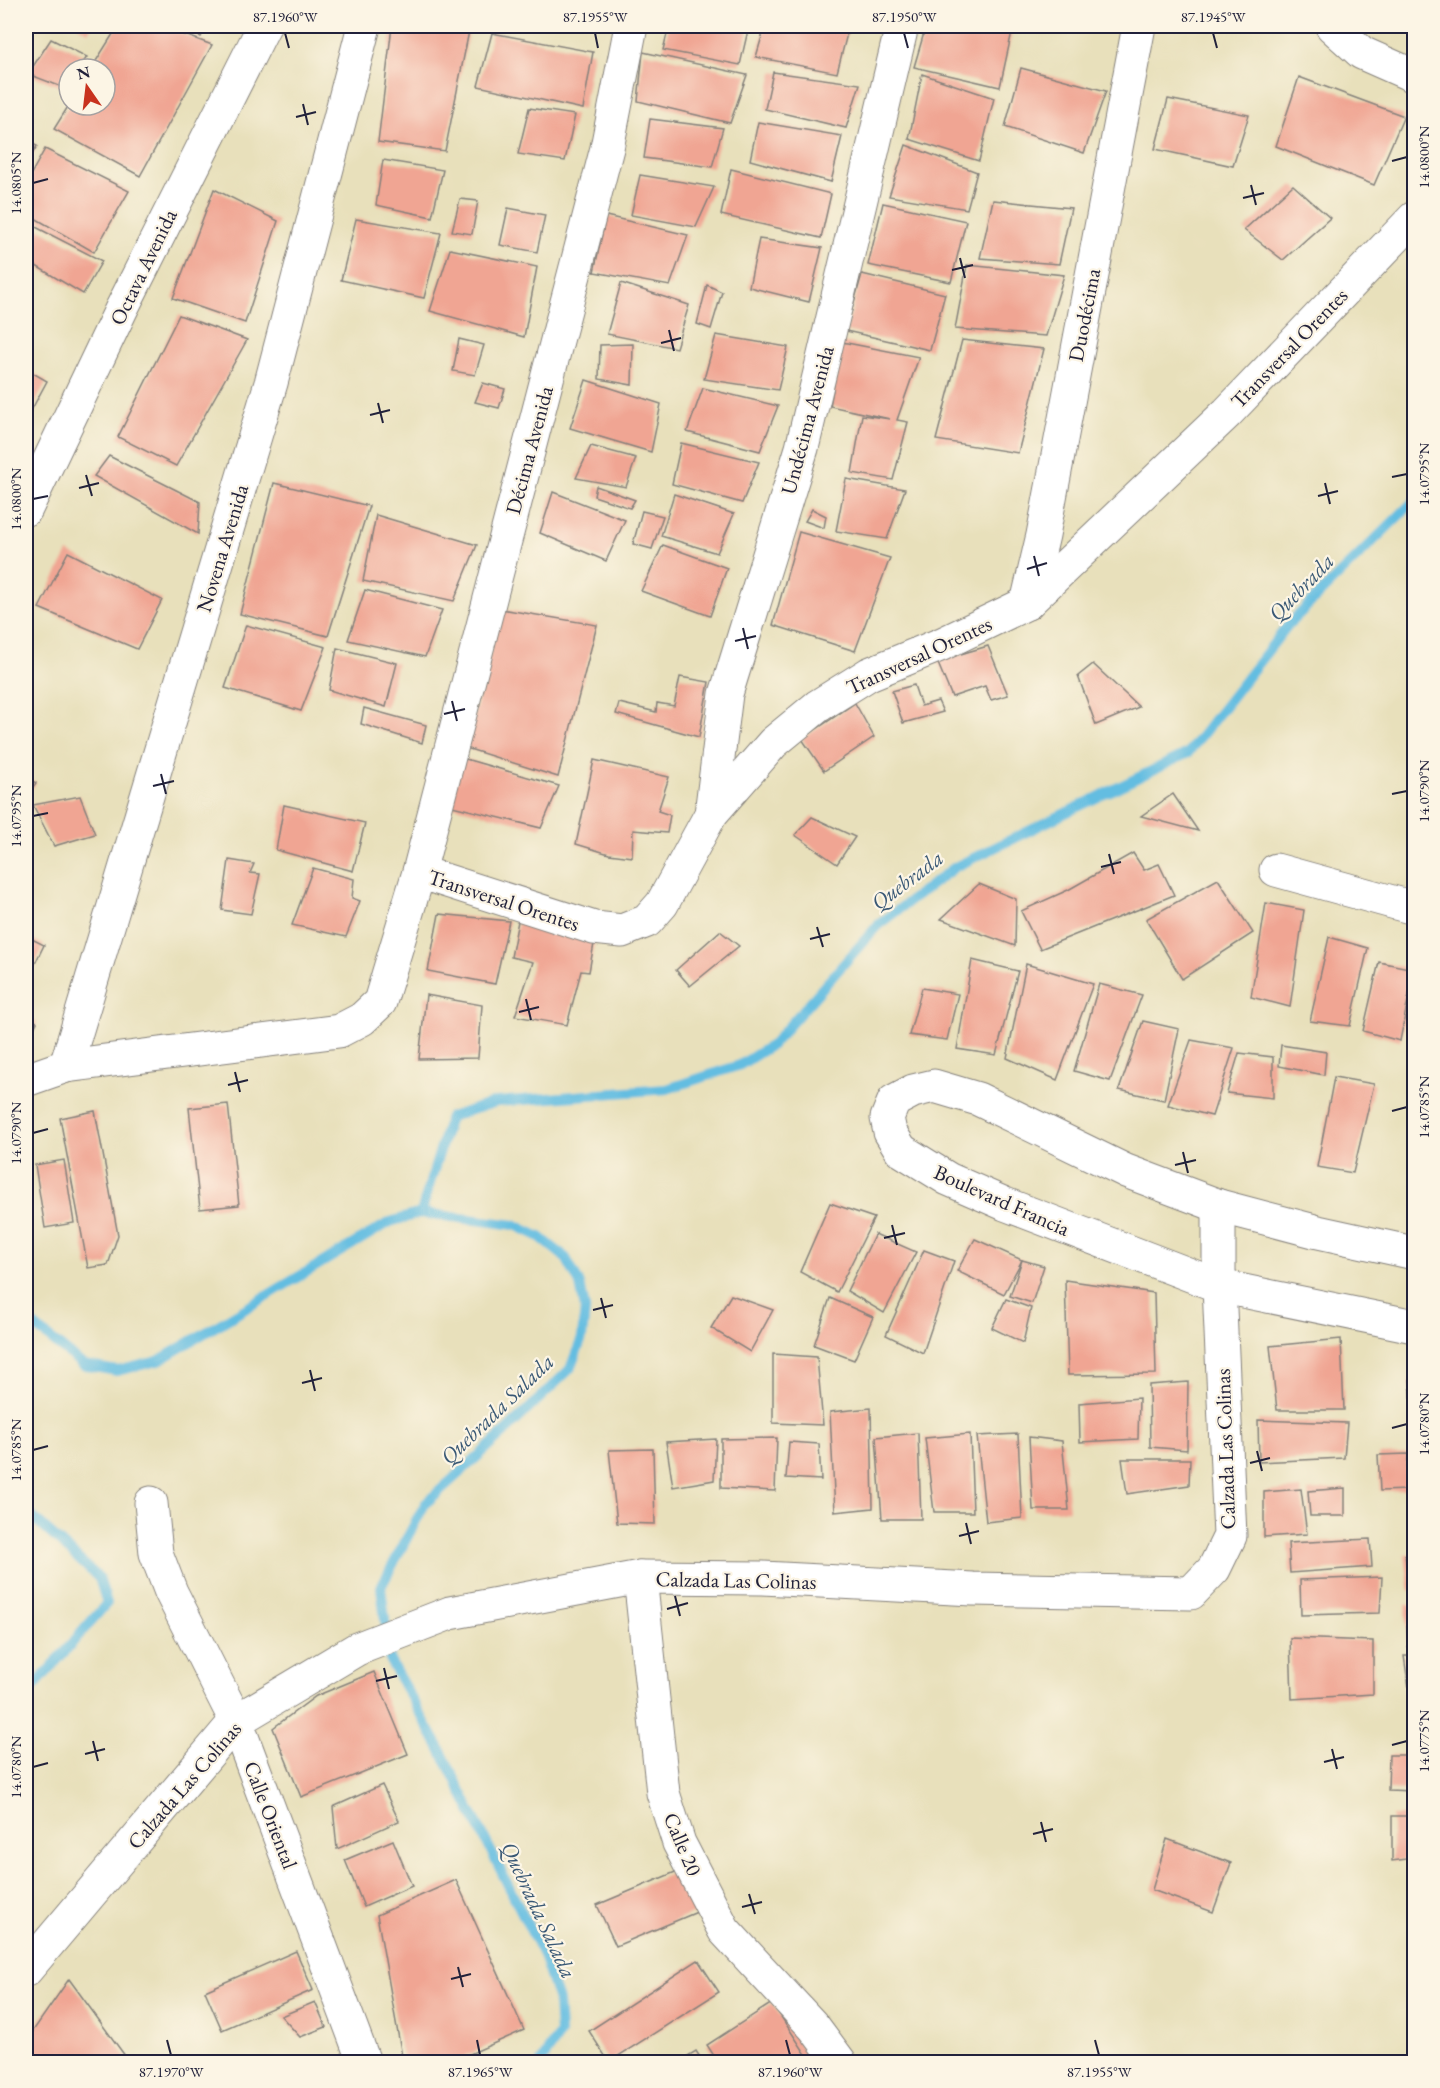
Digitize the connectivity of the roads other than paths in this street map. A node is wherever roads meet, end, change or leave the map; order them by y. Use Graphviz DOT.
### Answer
graph roads {
  1 [pos="264,26"];
  2 [pos="363,26"];
  3 [pos="631,26"];
  4 [pos="902,26"];
  5 [pos="1139,26"];
  6 [pos="1332,26"];
  7 [pos="1414,76"];
  8 [pos="1414,218"];
  9 [pos="26,509"];
  10 [pos="1027,603"];
  11 [pos="711,814"];
  12 [pos="1276,870"];
  13 [pos="418,872"];
  14 [pos="1414,908"];
  15 [pos="66,1066"];
  16 [pos="26,1080"];
  17 [pos="1219,1206"];
  18 [pos="1414,1253"];
  19 [pos="1219,1286"];
  20 [pos="1414,1326"];
  21 [pos="151,1503"];
  22 [pos="640,1577"];
  23 [pos="236,1720"];
  24 [pos="26,1970"];
  25 [pos="364,2062"];
  26 [pos="840,2062"];
  1 -- 9 [label="street, Octava Avenida"];
  2 -- 15 [label="street, Novena Avenida"];
  3 -- 13 [label="street, Décima Avenida"];
  4 -- 11 [label="street, Undécima Avenida"];
  5 -- 10 [label="street, Duodécima"];
  6 -- 7 [label="street"];
  8 -- 10 [label="street, Transversal Orentes"];
  10 -- 11 [label="street, Transversal Orentes"];
  11 -- 13 [label="street, Transversal Orentes"];
  12 -- 14 [label="street"];
  13 -- 15 [label="street, Transversal Orentes"];
  15 -- 16 [label="street, Transversal Orentes"];
  17 -- 18 [label="street, Boulevard Francia"];
  17 -- 19 [label="street, Calzada Las Colinas"];
  17 -- 19 [label="street, Boulevard Francia"];
  19 -- 20 [label="street, Boulevard Francia"];
  19 -- 22 [label="street, Calzada Las Colinas"];
  21 -- 23 [label="street, Calle Oriental"];
  22 -- 23 [label="street, Calzada Las Colinas"];
  22 -- 26 [label="street, Calle 20"];
  23 -- 24 [label="street, Calzada Las Colinas"];
  23 -- 25 [label="street, Calle Oriental"];
}
